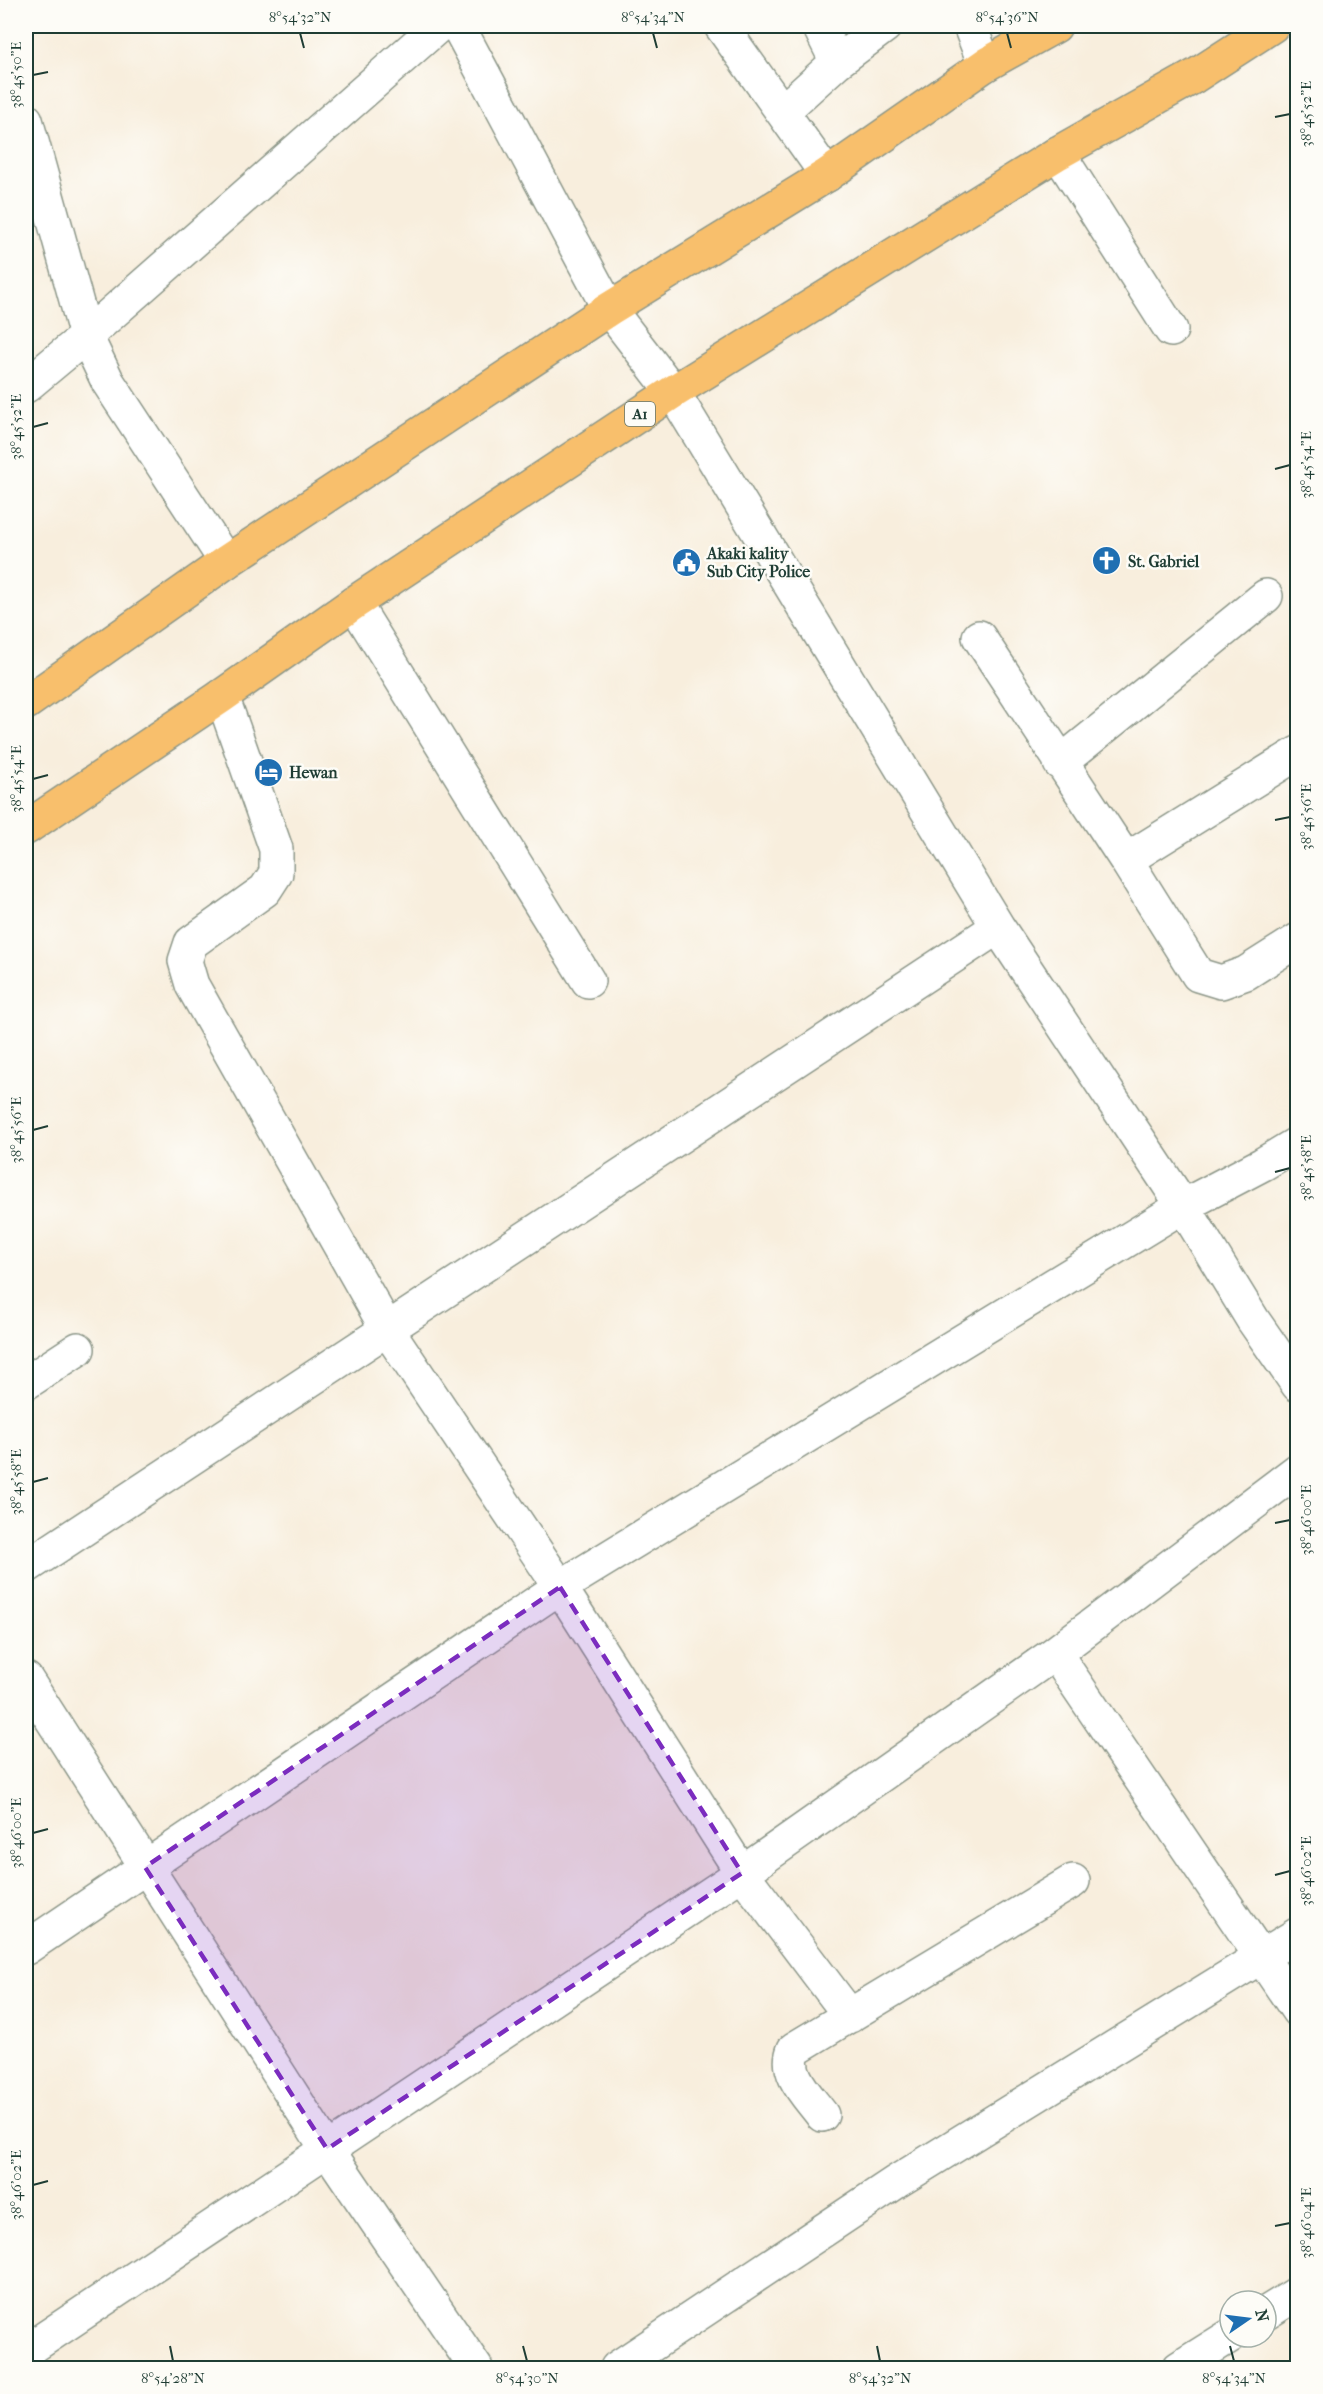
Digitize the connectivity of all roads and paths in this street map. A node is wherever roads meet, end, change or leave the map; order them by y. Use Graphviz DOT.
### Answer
graph roads {
  1 [pos="438,26"];
  2 [pos="458,26"];
  3 [pos="721,26"];
  4 [pos="819,26"];
  5 [pos="885,26"];
  6 [pos="970,26"];
  7 [pos="1055,26"];
  8 [pos="1272,26"];
  9 [pos="837,62"];
  10 [pos="985,65"];
  11 [pos="783,111"];
  12 [pos="26,120"];
  13 [pos="1058,153"];
  14 [pos="827,175"];
  15 [pos="35,187"];
  16 [pos="609,309"];
  17 [pos="1171,330"];
  18 [pos="86,336"];
  19 [pos="26,386"];
  20 [pos="673,393"];
  21 [pos="226,562"];
  22 [pos="1266,596"];
  23 [pos="354,603"];
  24 [pos="980,638"];
  25 [pos="222,696"];
  26 [pos="26,703"];
  27 [pos="1298,753"];
  28 [pos="1060,763"];
  29 [pos="26,828"];
  30 [pos="1126,860"];
  31 [pos="998,927"];
  32 [pos="1298,940"];
  33 [pos="588,981"];
  34 [pos="1298,1143"];
  35 [pos="1183,1206"];
  36 [pos="387,1329"];
  37 [pos="78,1349"];
  38 [pos="26,1383"];
  39 [pos="1298,1385"];
  40 [pos="1298,1470"];
  41 [pos="26,1567"];
  42 [pos="560,1587"];
  43 [pos="1055,1653"];
  44 [pos="26,1679"];
  45 [pos="145,1867"];
  46 [pos="742,1873"];
  47 [pos="1073,1881"];
  48 [pos="1298,1935"];
  49 [pos="26,1948"];
  50 [pos="1262,1955"];
  51 [pos="1298,2011"];
  52 [pos="850,2016"];
  53 [pos="822,2115"];
  54 [pos="327,2149"];
  55 [pos="1298,2293"];
  56 [pos="1278,2306"];
  57 [pos="1218,2344"];
  58 [pos="26,2351"];
  59 [pos="476,2368"];
  60 [pos="617,2368"];
  61 [pos="1179,2368"];
  1 -- 18 [label="street"];
  2 -- 16 [label="street"];
  3 -- 11 [label="street"];
  4 -- 9 [label="street"];
  5 -- 9 [label="street"];
  6 -- 10 [label="street"];
  7 -- 10 [label="main road"];
  8 -- 13 [label="main road, A1"];
  9 -- 11 [label="street"];
  10 -- 14 [label="main road"];
  11 -- 14 [label="street"];
  12 -- 15 [label="street"];
  13 -- 17 [label="street"];
  13 -- 20 [label="main road, A1"];
  14 -- 16 [label="main road"];
  15 -- 18 [label="street"];
  16 -- 20 [label="street"];
  16 -- 21 [label="main road"];
  18 -- 19 [label="street"];
  18 -- 21 [label="street"];
  20 -- 23 [label="main road, A1"];
  20 -- 31 [label="street"];
  21 -- 26 [label="main road"];
  22 -- 28 [label="street"];
  23 -- 25 [label="main road, A1"];
  23 -- 33 [label="street"];
  24 -- 28 [label="street"];
  25 -- 29 [label="main road, A1"];
  25 -- 36 [label="street"];
  27 -- 30 [label="street"];
  28 -- 30 [label="street"];
  30 -- 32 [label="street"];
  31 -- 35 [label="street"];
  31 -- 36 [label="street"];
  34 -- 35 [label="street"];
  35 -- 39 [label="street"];
  35 -- 42 [label="street"];
  36 -- 41 [label="street"];
  36 -- 42 [label="street"];
  37 -- 38 [label="street"];
  40 -- 43 [label="street"];
  42 -- 45 [label="street"];
  42 -- 46 [label="street"];
  43 -- 46 [label="street"];
  43 -- 50 [label="street"];
  44 -- 45 [label="street"];
  45 -- 49 [label="street"];
  45 -- 54 [label="street"];
  46 -- 52 [label="street"];
  46 -- 54 [label="street"];
  47 -- 52 [label="street"];
  48 -- 50 [label="street"];
  50 -- 51 [label="street"];
  50 -- 60 [label="street"];
  52 -- 53 [label="street"];
  54 -- 58 [label="street"];
  54 -- 59 [label="street"];
  55 -- 56 [label="street"];
  57 -- 61 [label="street"];
}
